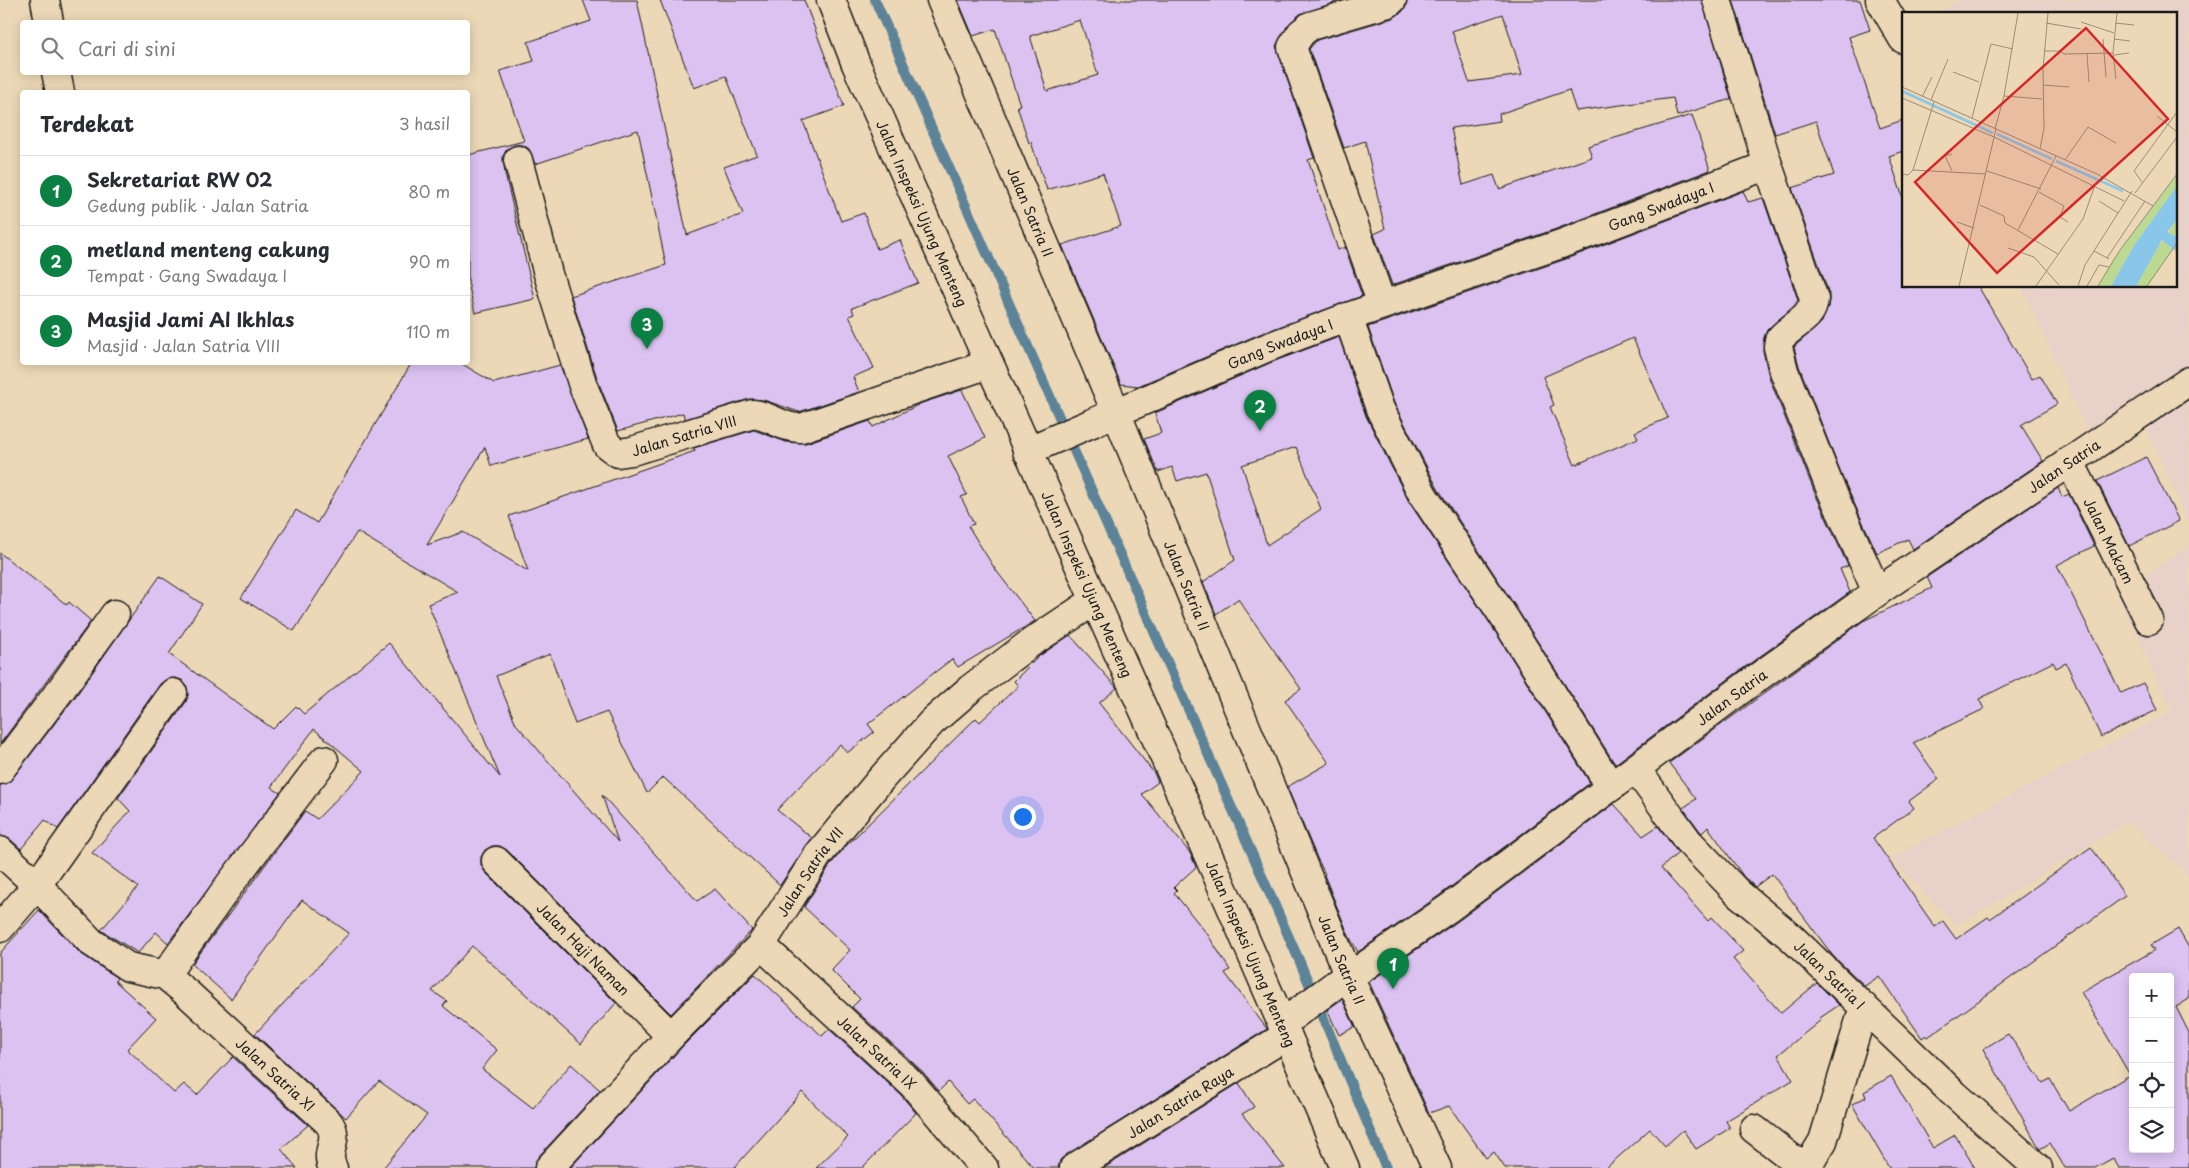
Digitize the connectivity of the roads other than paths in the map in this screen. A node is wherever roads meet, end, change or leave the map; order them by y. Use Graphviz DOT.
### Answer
graph roads {
  1 [pos="45,0"];
  2 [pos="831,0"];
  3 [pos="941,0"];
  4 [pos="1392,0"];
  5 [pos="1717,0"];
  6 [pos="1880,0"];
  7 [pos="48,20"];
  8 [pos="1902,37"];
  9 [pos="57,75"];
  10 [pos="60,90"];
  11 [pos="518,160"];
  12 [pos="1768,165"];
  13 [pos="1382,305"];
  14 [pos="1348,317"];
  15 [pos="988,364"];
  16 [pos="2189,381"];
  17 [pos="1116,412"];
  18 [pos="1036,447"];
  19 [pos="2069,460"];
  20 [pos="1876,592"];
  21 [pos="1094,601"];
  22 [pos="115,614"];
  23 [pos="2149,620"];
  24 [pos="173,693"];
  25 [pos="324,760"];
  26 [pos="1636,769"];
  27 [pos="0,770"];
  28 [pos="1610,787"];
  29 [pos="0,851"];
  30 [pos="496,861"];
  31 [pos="37,885"];
  32 [pos="0,928"];
  33 [pos="761,945"];
  34 [pos="165,975"];
  35 [pos="1344,979"];
  36 [pos="1864,1007"];
  37 [pos="1286,1026"];
  38 [pos="672,1036"];
  39 [pos="1754,1129"];
  40 [pos="333,1168"];
  41 [pos="549,1168"];
  42 [pos="984,1168"];
  43 [pos="1074,1168"];
  44 [pos="1344,1168"];
  45 [pos="1437,1168"];
  46 [pos="2038,1168"];
  1 -- 7 [label="street"];
  2 -- 15 [label="street, Jalan Inspeksi Ujung Menteng"];
  3 -- 17 [label="street, Jalan Satria II"];
  4 -- 13 [label="street"];
  5 -- 12 [label="street"];
  6 -- 8 [label="street"];
  9 -- 10 [label="street"];
  11 -- 15 [label="street, Jalan Satria VIII"];
  12 -- 13 [label="street, Gang Swadaya I"];
  12 -- 20 [label="street"];
  13 -- 14 [label="street, Gang Swadaya I"];
  14 -- 17 [label="street, Gang Swadaya I"];
  14 -- 28 [label="street"];
  15 -- 18 [label="street, Jalan Inspeksi Ujung Menteng"];
  16 -- 19 [label="street, Jalan Satria"];
  17 -- 18 [label="street, Gang Swadaya I"];
  17 -- 35 [label="street, Jalan Satria II"];
  18 -- 21 [label="street, Jalan Inspeksi Ujung Menteng"];
  19 -- 20 [label="street, Jalan Satria"];
  19 -- 23 [label="street, Jalan Makam"];
  20 -- 26 [label="street, Jalan Satria"];
  21 -- 33 [label="street, Jalan Satria VII"];
  21 -- 37 [label="street, Jalan Inspeksi Ujung Menteng"];
  22 -- 27 [label="street"];
  24 -- 31 [label="street"];
  25 -- 34 [label="street"];
  26 -- 28 [label="street, Jalan Satria"];
  26 -- 36 [label="street, Jalan Satria I"];
  28 -- 35 [label="street, Jalan Satria"];
  29 -- 31 [label="street"];
  30 -- 38 [label="street, Jalan Haji Naman"];
  31 -- 32 [label="street"];
  31 -- 34 [label="street"];
  33 -- 38 [label="street, Jalan Satria VII"];
  33 -- 42 [label="street, Jalan Satria IX"];
  34 -- 40 [label="street, Jalan Satria XI"];
  35 -- 37 [label="street, Jalan Satria"];
  35 -- 45 [label="street, Jalan Satria II"];
  36 -- 39 [label="street"];
  36 -- 46 [label="street, Jalan Satria I"];
  37 -- 43 [label="street, Jalan Satria Raya"];
  37 -- 44 [label="street, Jalan Inspeksi Ujung Menteng"];
  38 -- 41 [label="street, Jalan Satria VII"];
}
